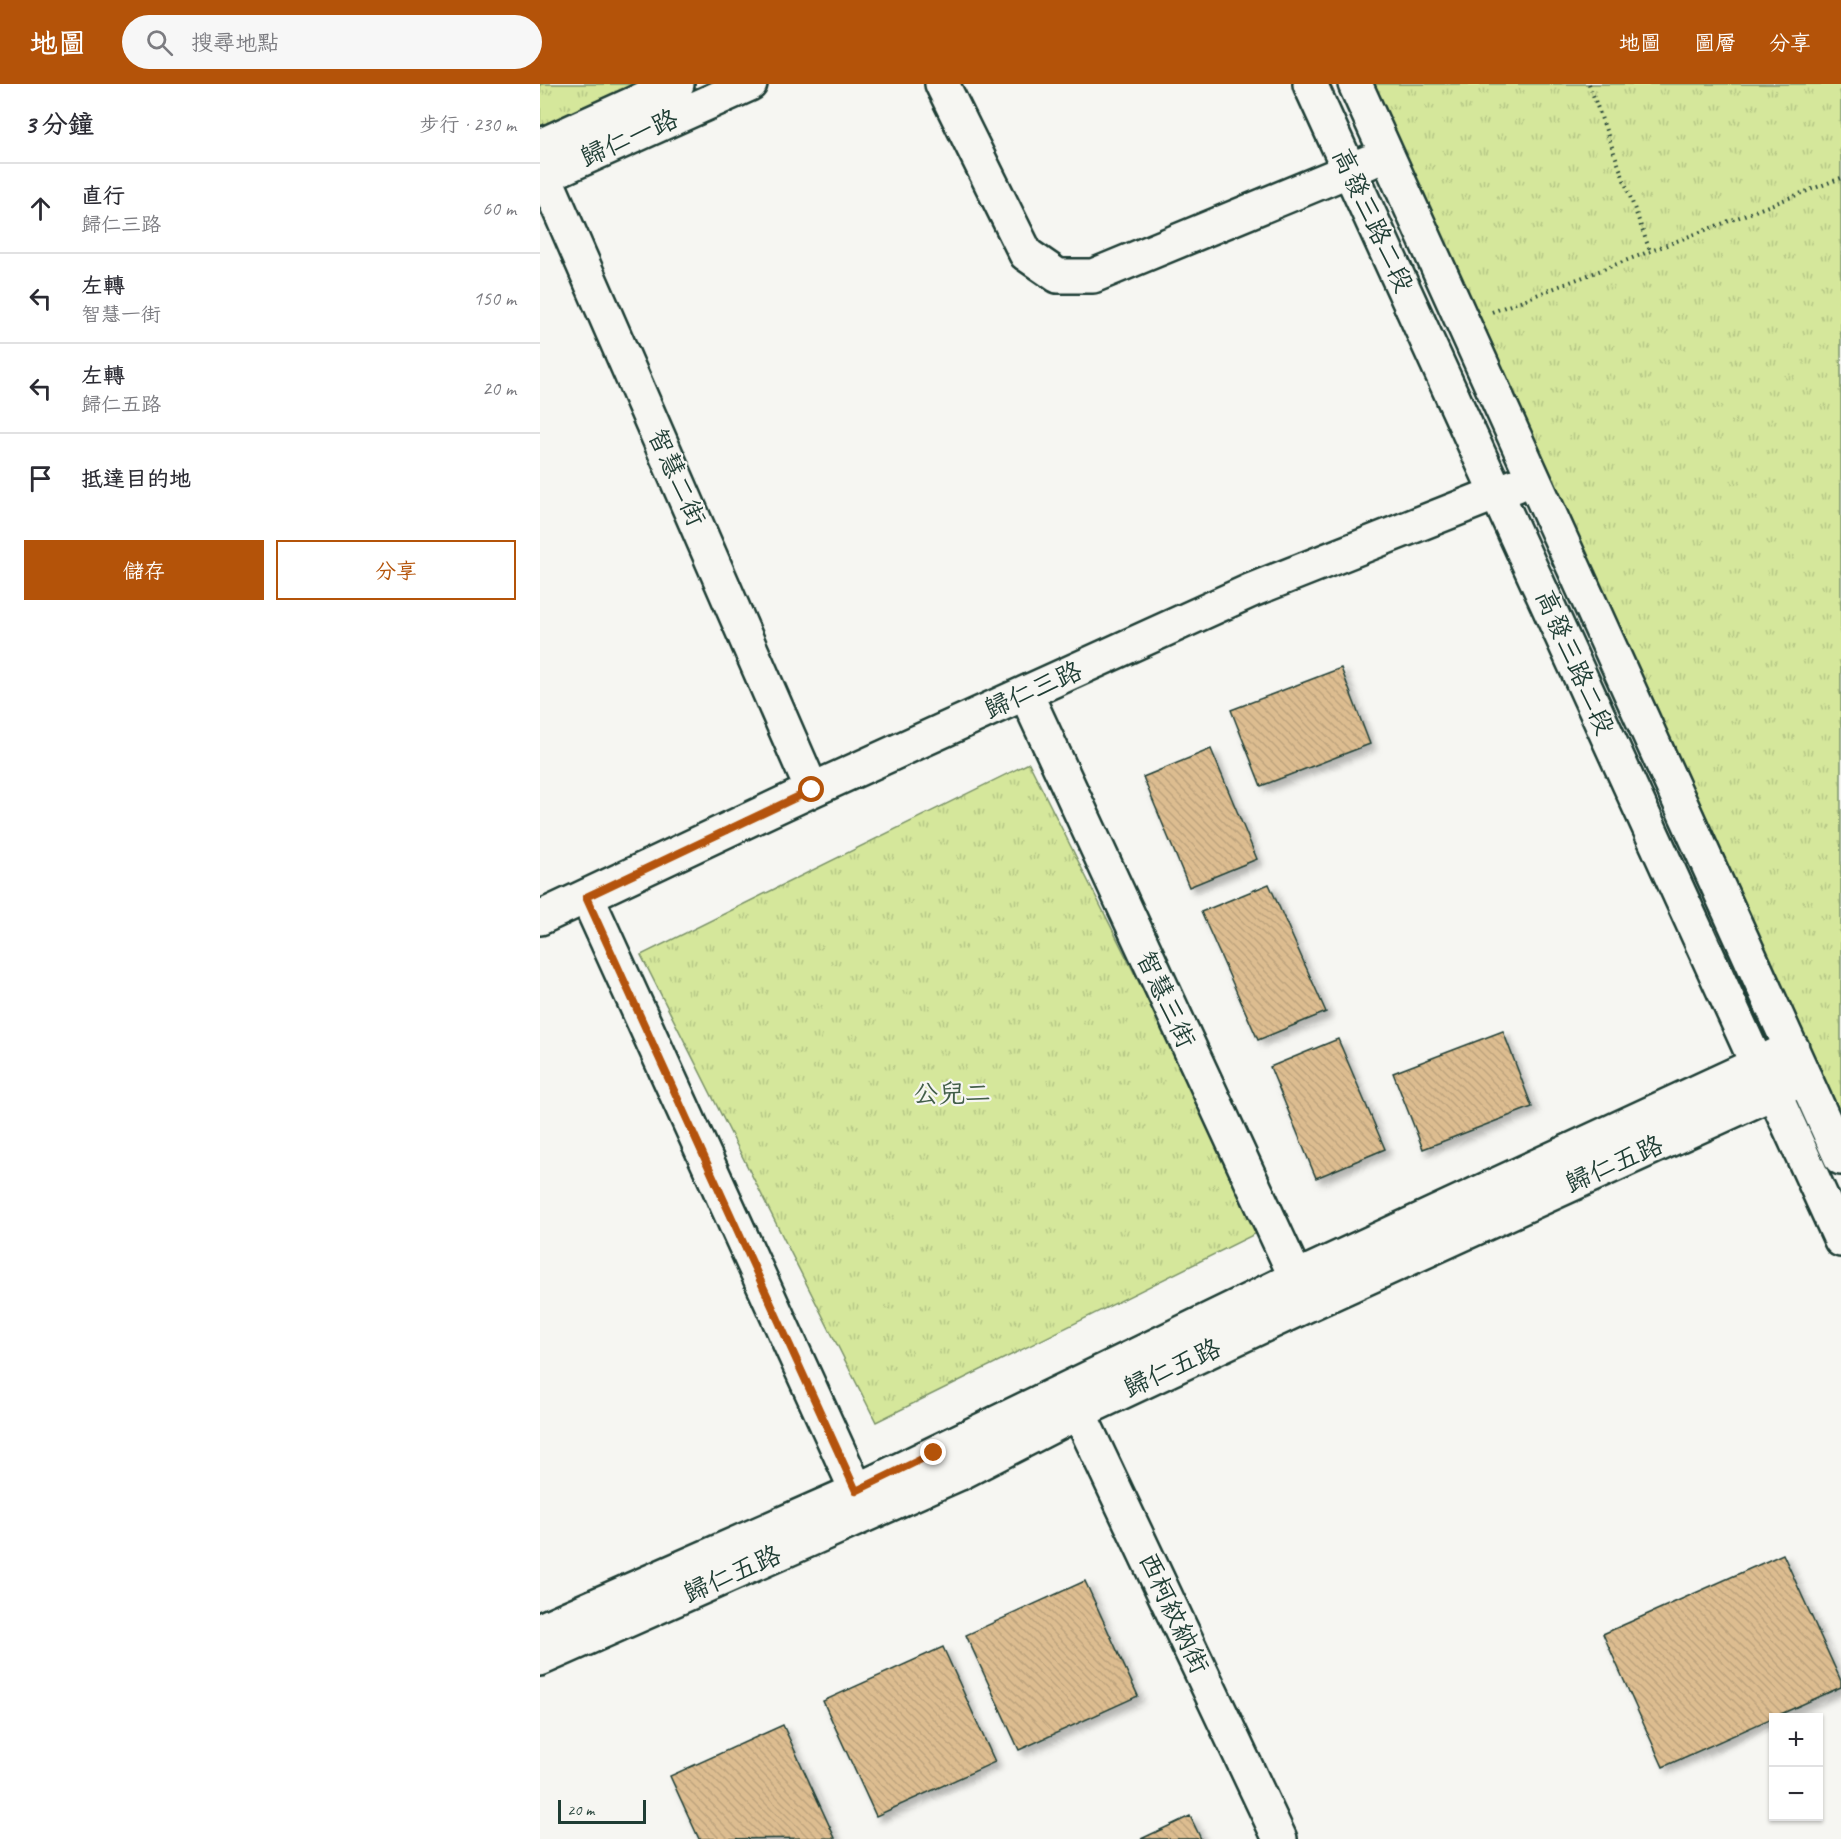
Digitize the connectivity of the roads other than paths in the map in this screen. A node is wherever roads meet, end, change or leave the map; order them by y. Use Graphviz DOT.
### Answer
graph roads {
  1 [pos="677,84"];
  2 [pos="750,84"];
  3 [pos="942,84"];
  4 [pos="1310,84"];
  5 [pos="1355,84"];
  6 [pos="1386,154"];
  7 [pos="541,166"];
  8 [pos="1350,171"];
  9 [pos="1533,478"];
  10 [pos="1499,493"];
  11 [pos="1026,694"];
  12 [pos="812,790"];
  13 [pos="586,897"];
  14 [pos="540,918"];
  15 [pos="1792,1048"];
  16 [pos="1757,1064"];
  17 [pos="1805,1078"];
  18 [pos="1774,1093"];
  19 [pos="1841,1158"];
  20 [pos="1841,1240"];
  21 [pos="1302,1291"];
  22 [pos="1073,1400"];
  23 [pos="862,1502"];
  24 [pos="540,1630"];
  25 [pos="540,1659"];
  26 [pos="1280,1839"];
  1 -- 7 [label="street, 歸仁一路"];
  2 -- 7 [label="street, 歸仁一路"];
  3 -- 8 [label="street"];
  4 -- 8 [label="street, 高發三路二段"];
  5 -- 6 [label="street, 高發三路二段"];
  6 -- 8 [label="street"];
  6 -- 9 [label="street, 高發三路二段"];
  7 -- 12 [label="street, 智慧二街"];
  8 -- 10 [label="street, 高發三路二段"];
  9 -- 10 [label="street, 歸仁三路"];
  9 -- 15 [label="street, 高發三路二段"];
  10 -- 11 [label="street, 歸仁三路"];
  10 -- 16 [label="street, 高發三路二段"];
  11 -- 12 [label="street, 歸仁三路"];
  11 -- 21 [label="street, 智慧三街"];
  12 -- 13 [label="street, 歸仁三路"];
  13 -- 14 [label="street, 歸仁三路"];
  13 -- 23 [label="street"];
  15 -- 16 [label="street, 歸仁五路"];
  15 -- 17 [label="street, 高發三路二段"];
  16 -- 18 [label="street, 高發三路二段"];
  16 -- 21 [label="street, 歸仁五路"];
  17 -- 18 [label="street, 歸仁五路"];
  17 -- 19 [label="street, 高發三路二段"];
  18 -- 20 [label="street, 高發三路二段"];
  18 -- 21 [label="street, 歸仁五路"];
  21 -- 22 [label="street, 歸仁五路"];
  22 -- 23 [label="street, 歸仁五路"];
  22 -- 26 [label="street, 西柯紋納街"];
  23 -- 24 [label="street, 歸仁五路"];
  23 -- 25 [label="street, 歸仁五路"];
}
